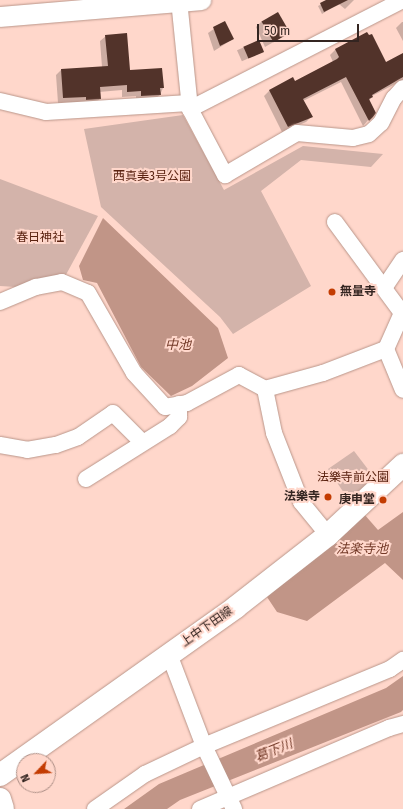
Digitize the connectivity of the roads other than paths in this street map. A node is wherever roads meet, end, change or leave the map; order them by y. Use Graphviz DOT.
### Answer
graph roads {
  1 [pos="201,0"];
  2 [pos="403,0"];
  3 [pos="179,1"];
  4 [pos="0,17"];
  5 [pos="403,88"];
  6 [pos="0,101"];
  7 [pos="189,106"];
  8 [pos="335,222"];
  9 [pos="403,260"];
  10 [pos="384,288"];
  11 [pos="0,302"];
  12 [pos="386,349"];
  13 [pos="266,389"];
  14 [pos="403,390"];
  15 [pos="179,404"];
  16 [pos="144,443"];
  17 [pos="0,445"];
  18 [pos="400,474"];
  19 [pos="86,479"];
  20 [pos="328,535"];
  21 [pos="169,654"];
  22 [pos="403,660"];
  23 [pos="403,724"];
  24 [pos="204,746"];
  25 [pos="0,775"];
  26 [pos="0,799"];
  27 [pos="231,803"];
  28 [pos="3,809"];
  29 [pos="95,809"];
  30 [pos="200,809"];
  1 -- 3 [label="street"];
  2 -- 7 [label="street"];
  3 -- 4 [label="street"];
  3 -- 7 [label="street"];
  5 -- 7 [label="street"];
  6 -- 7 [label="street"];
  8 -- 10 [label="street"];
  9 -- 10 [label="street"];
  10 -- 12 [label="street"];
  11 -- 15 [label="street"];
  12 -- 13 [label="street"];
  12 -- 14 [label="street"];
  13 -- 15 [label="street"];
  13 -- 20 [label="street"];
  15 -- 16 [label="street"];
  16 -- 17 [label="street"];
  16 -- 19 [label="street"];
  18 -- 20 [label="main road, 上中下田線"];
  20 -- 21 [label="main road, 上中下田線"];
  21 -- 24 [label="street"];
  21 -- 25 [label="main road, 上中下田線"];
  22 -- 24 [label="street"];
  23 -- 27 [label="street"];
  24 -- 27 [label="street"];
  24 -- 29 [label="street"];
  26 -- 28 [label="main road"];
  27 -- 30 [label="street"];
}
